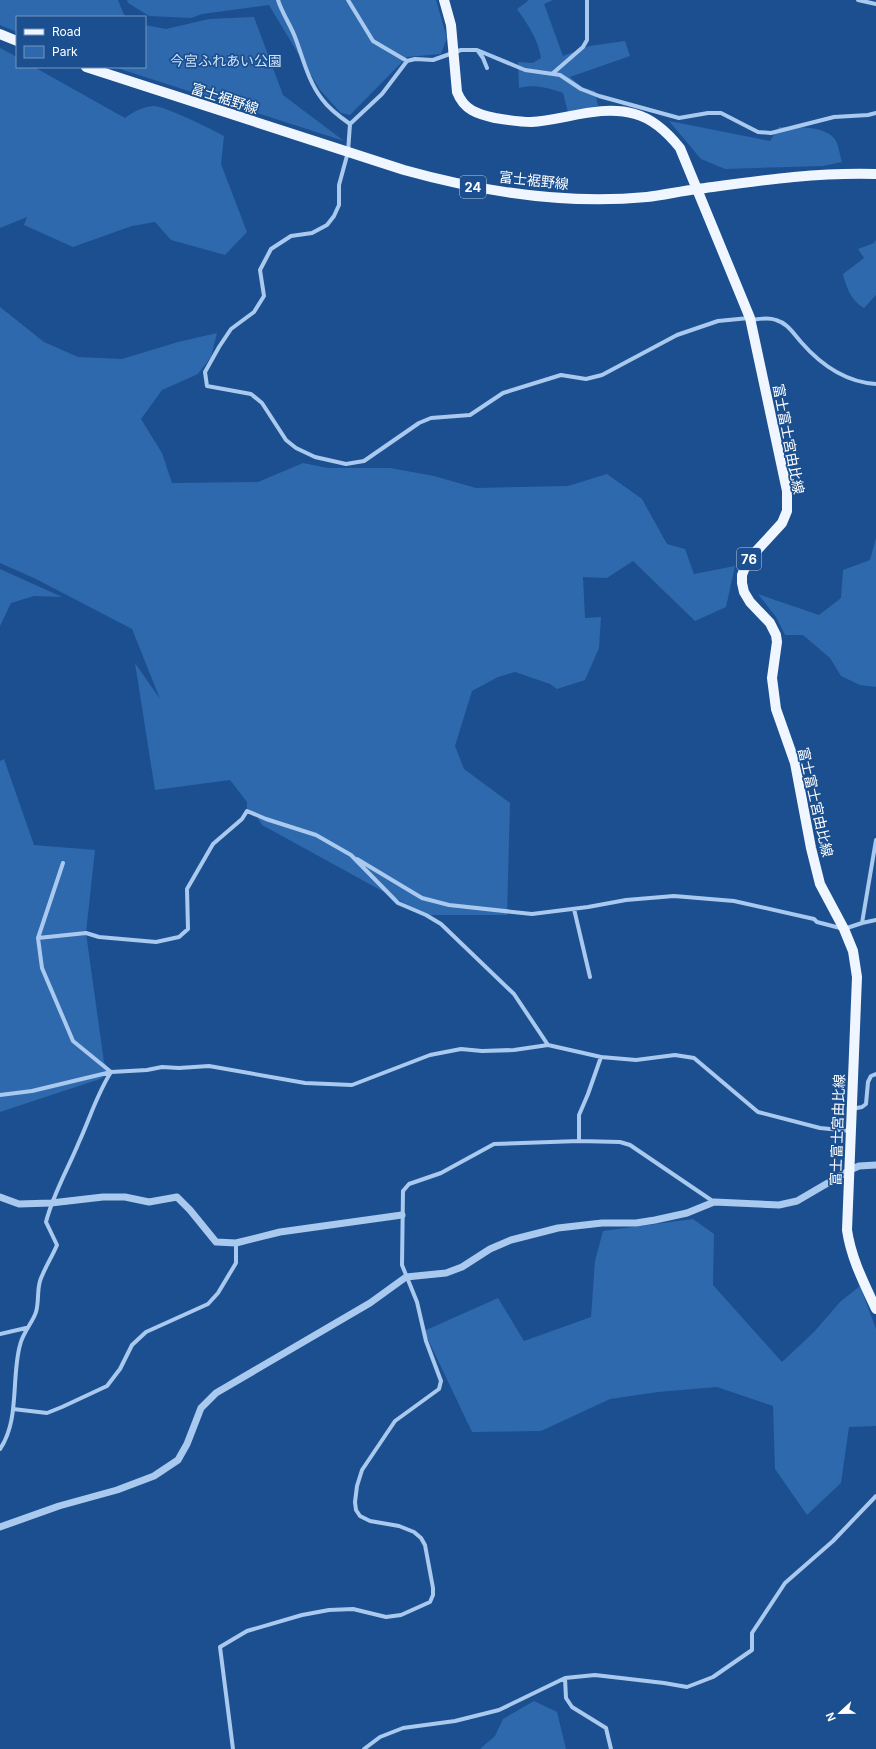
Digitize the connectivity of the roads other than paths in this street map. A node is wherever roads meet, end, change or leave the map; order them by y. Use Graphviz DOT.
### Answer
graph roads {
  1 [pos="278,0"];
  2 [pos="348,0"];
  3 [pos="444,0"];
  4 [pos="588,0"];
  5 [pos="858,0"];
  6 [pos="876,4"];
  7 [pos="0,34"];
  8 [pos="16,41"];
  9 [pos="477,50"];
  10 [pos="454,53"];
  11 [pos="408,61"];
  12 [pos="89,68"];
  13 [pos="487,68"];
  14 [pos="552,74"];
  15 [pos="876,113"];
  16 [pos="350,124"];
  17 [pos="348,152"];
  18 [pos="876,174"];
  19 [pos="696,189"];
  20 [pos="750,319"];
  21 [pos="876,384"];
  22 [pos="876,840"];
  23 [pos="351,856"];
  24 [pos="63,863"];
  25 [pos="574,909"];
  26 [pos="876,920"];
  27 [pos="862,923"];
  28 [pos="844,929"];
  29 [pos="38,938"];
  30 [pos="590,977"];
  31 [pos="548,1045"];
  32 [pos="601,1057"];
  33 [pos="111,1072"];
  34 [pos="876,1074"];
  35 [pos="0,1095"];
  36 [pos="852,1109"];
  37 [pos="851,1131"];
  38 [pos="579,1141"];
  39 [pos="876,1165"];
  40 [pos="850,1170"];
  41 [pos="0,1197"];
  42 [pos="714,1202"];
  43 [pos="51,1203"];
  44 [pos="402,1215"];
  45 [pos="236,1243"];
  46 [pos="406,1277"];
  47 [pos="876,1309"];
  48 [pos="26,1328"];
  49 [pos="0,1334"];
  50 [pos="13,1409"];
  51 [pos="0,1450"];
  52 [pos="876,1496"];
  53 [pos="0,1527"];
  54 [pos="565,1678"];
  55 [pos="233,1749"];
  56 [pos="364,1749"];
  57 [pos="611,1749"];
  1 -- 16 [label="street"];
  2 -- 11 [label="street"];
  3 -- 10 [label="main road, 富士富士宮由比線 / 76"];
  4 -- 14 [label="street"];
  5 -- 6 [label="street"];
  7 -- 8 [label="main road"];
  9 -- 10 [label="street"];
  9 -- 13 [label="street"];
  9 -- 14 [label="street"];
  10 -- 11 [label="street"];
  10 -- 19 [label="main road, 富士富士宮由比線 / 76"];
  11 -- 16 [label="street"];
  12 -- 17 [label="main road, 富士裾野線 / 24"];
  14 -- 15 [label="street"];
  16 -- 17 [label="street"];
  17 -- 19 [label="main road, 富士裾野線 / 24"];
  17 -- 20 [label="street"];
  18 -- 19 [label="main road, 富士裾野線 / 24"];
  19 -- 20 [label="main road, 富士富士宮由比線 / 76"];
  20 -- 21 [label="street"];
  20 -- 28 [label="main road, 富士富士宮由比線 / 76"];
  22 -- 27 [label="street"];
  23 -- 25 [label="street"];
  23 -- 29 [label="street"];
  23 -- 31 [label="street"];
  24 -- 29 [label="street"];
  25 -- 28 [label="street"];
  25 -- 30 [label="street"];
  26 -- 27 [label="street"];
  27 -- 28 [label="street"];
  28 -- 36 [label="main road, 富士富士宮由比線 / 76"];
  29 -- 33 [label="street"];
  31 -- 32 [label="street"];
  31 -- 33 [label="street"];
  32 -- 37 [label="street"];
  32 -- 38 [label="street"];
  33 -- 35 [label="street"];
  33 -- 43 [label="street"];
  34 -- 36 [label="street"];
  36 -- 37 [label="main road, 富士富士宮由比線 / 76"];
  37 -- 40 [label="main road, 富士富士宮由比線 / 76"];
  38 -- 42 [label="street"];
  38 -- 44 [label="street"];
  39 -- 40 [label="street"];
  40 -- 42 [label="street"];
  40 -- 47 [label="main road, 富士富士宮由比線 / 76"];
  41 -- 43 [label="street"];
  42 -- 46 [label="street"];
  43 -- 45 [label="street"];
  43 -- 48 [label="street"];
  44 -- 45 [label="street"];
  44 -- 46 [label="street"];
  45 -- 50 [label="street"];
  46 -- 53 [label="street"];
  46 -- 55 [label="street"];
  48 -- 49 [label="street"];
  48 -- 50 [label="street"];
  50 -- 51 [label="street"];
  52 -- 54 [label="street"];
  54 -- 56 [label="street"];
  54 -- 57 [label="street"];
}
